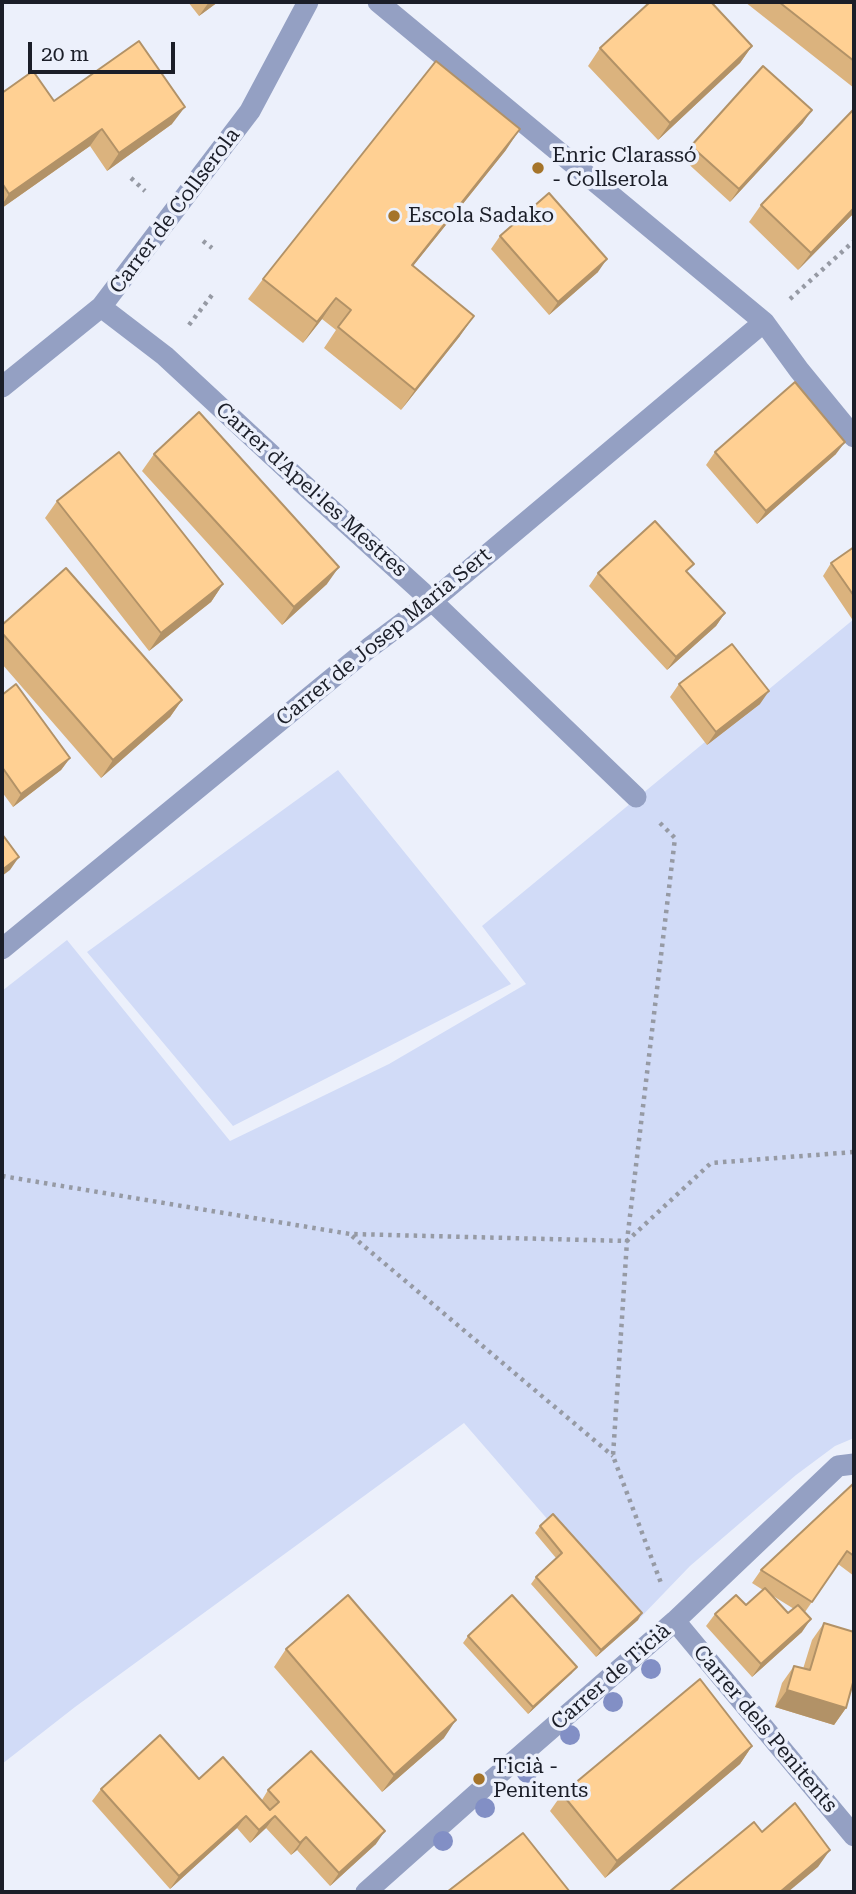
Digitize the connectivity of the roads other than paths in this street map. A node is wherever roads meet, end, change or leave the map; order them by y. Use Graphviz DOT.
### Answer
graph roads {
  1 [pos="308,2"];
  2 [pos="378,2"];
  3 [pos="101,307"];
  4 [pos="764,322"];
  5 [pos="2,387"];
  6 [pos="854,437"];
  7 [pos="432,601"];
  8 [pos="636,797"];
  9 [pos="2,949"];
  10 [pos="854,1464"];
  11 [pos="675,1621"];
  12 [pos="854,1836"];
  13 [pos="366,1892"];
  1 -- 3 [label="street, Carrer de Collserola"];
  2 -- 4 [label="street"];
  3 -- 5 [label="street, Carrer de Collserola"];
  3 -- 7 [label="street, Carrer d'Apel·les Mestres"];
  4 -- 6 [label="street"];
  4 -- 7 [label="street, Carrer de Josep Maria Sert"];
  7 -- 8 [label="street, Carrer d'Apel·les Mestres"];
  7 -- 9 [label="street, Carrer de Josep Maria Sert"];
  10 -- 11 [label="street, Carrer de Ticià"];
  11 -- 12 [label="street, Carrer dels Penitents"];
  11 -- 13 [label="street, Carrer de Ticià"];
}
